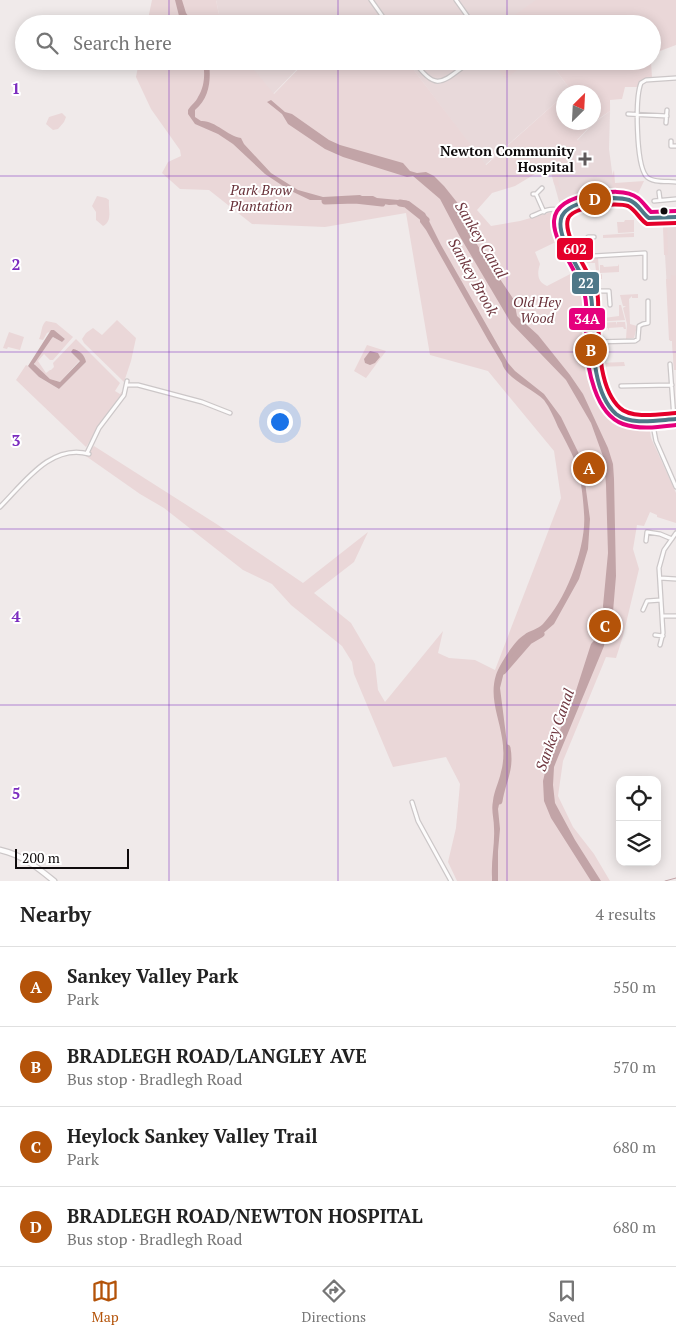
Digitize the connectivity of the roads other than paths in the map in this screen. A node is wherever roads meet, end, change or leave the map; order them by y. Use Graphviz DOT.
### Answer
graph roads {
  1 [pos="371,0"];
  2 [pos="456,0"];
  3 [pos="382,15"];
  4 [pos="467,15"];
  5 [pos="420,70"];
  6 [pos="458,70"];
  7 [pos="676,78"];
  8 [pos="667,110"];
  9 [pos="628,114"];
  10 [pos="638,114"];
  11 [pos="666,116"];
  12 [pos="666,123"];
  13 [pos="670,142"];
  14 [pos="676,146"];
  15 [pos="676,182"];
  16 [pos="542,188"];
  17 [pos="659,192"];
  18 [pos="676,199"];
  19 [pos="654,200"];
  20 [pos="660,200"];
  21 [pos="544,212"];
  22 [pos="563,214"];
  23 [pos="532,216"];
  24 [pos="676,217"];
  25 [pos="594,237"];
  26 [pos="593,256"];
  27 [pos="575,262"];
  28 [pos="645,278"];
  29 [pos="589,291"];
  30 [pos="648,302"];
  31 [pos="610,305"];
  32 [pos="593,342"];
  33 [pos="670,364"];
  34 [pos="127,381"];
  35 [pos="127,385"];
  36 [pos="672,385"];
  37 [pos="620,386"];
  38 [pos="674,394"];
  39 [pos="230,413"];
  40 [pos="675,419"];
  41 [pos="652,420"];
  42 [pos="671,474"];
  43 [pos="676,474"];
  44 [pos="676,487"];
  45 [pos="0,507"];
  46 [pos="676,533"];
  47 [pos="672,539"];
  48 [pos="646,541"];
  49 [pos="660,578"];
  50 [pos="676,579"];
  51 [pos="661,600"];
  52 [pos="643,610"];
  53 [pos="662,616"];
  54 [pos="676,616"];
  55 [pos="655,635"];
  56 [pos="663,636"];
  57 [pos="660,645"];
  58 [pos="412,802"];
  59 [pos="0,850"];
  60 [pos="54,881"];
  61 [pos="451,881"];
  1 -- 3 [label="street"];
  2 -- 4 [label="street"];
  5 -- 6 [label="street"];
  7 -- 10 [label="street"];
  8 -- 11 [label="street"];
  9 -- 10 [label="street"];
  10 -- 11 [label="street"];
  10 -- 15 [label="street"];
  11 -- 12 [label="street"];
  13 -- 14 [label="street"];
  16 -- 21 [label="street"];
  17 -- 20 [label="street"];
  18 -- 20 [label="street"];
  19 -- 20 [label="street"];
  21 -- 22 [label="street"];
  21 -- 23 [label="street"];
  22 -- 24 [label="street"];
  22 -- 27 [label="street"];
  25 -- 26 [label="street"];
  26 -- 27 [label="street"];
  26 -- 28 [label="street"];
  27 -- 29 [label="street"];
  29 -- 31 [label="street"];
  29 -- 32 [label="street"];
  30 -- 32 [label="street"];
  32 -- 41 [label="street"];
  33 -- 36 [label="street"];
  34 -- 35 [label="street"];
  35 -- 39 [label="street"];
  35 -- 45 [label="street"];
  36 -- 37 [label="street"];
  36 -- 38 [label="street"];
  38 -- 40 [label="street"];
  40 -- 41 [label="street"];
  41 -- 42 [label="street"];
  42 -- 43 [label="street"];
  42 -- 44 [label="street"];
  46 -- 47 [label="street"];
  47 -- 48 [label="street"];
  47 -- 49 [label="street"];
  49 -- 50 [label="street"];
  49 -- 51 [label="street"];
  51 -- 52 [label="street"];
  51 -- 53 [label="street"];
  53 -- 54 [label="street"];
  53 -- 56 [label="street"];
  55 -- 56 [label="street"];
  56 -- 57 [label="street"];
  58 -- 61 [label="street"];
  59 -- 60 [label="street"];
}
